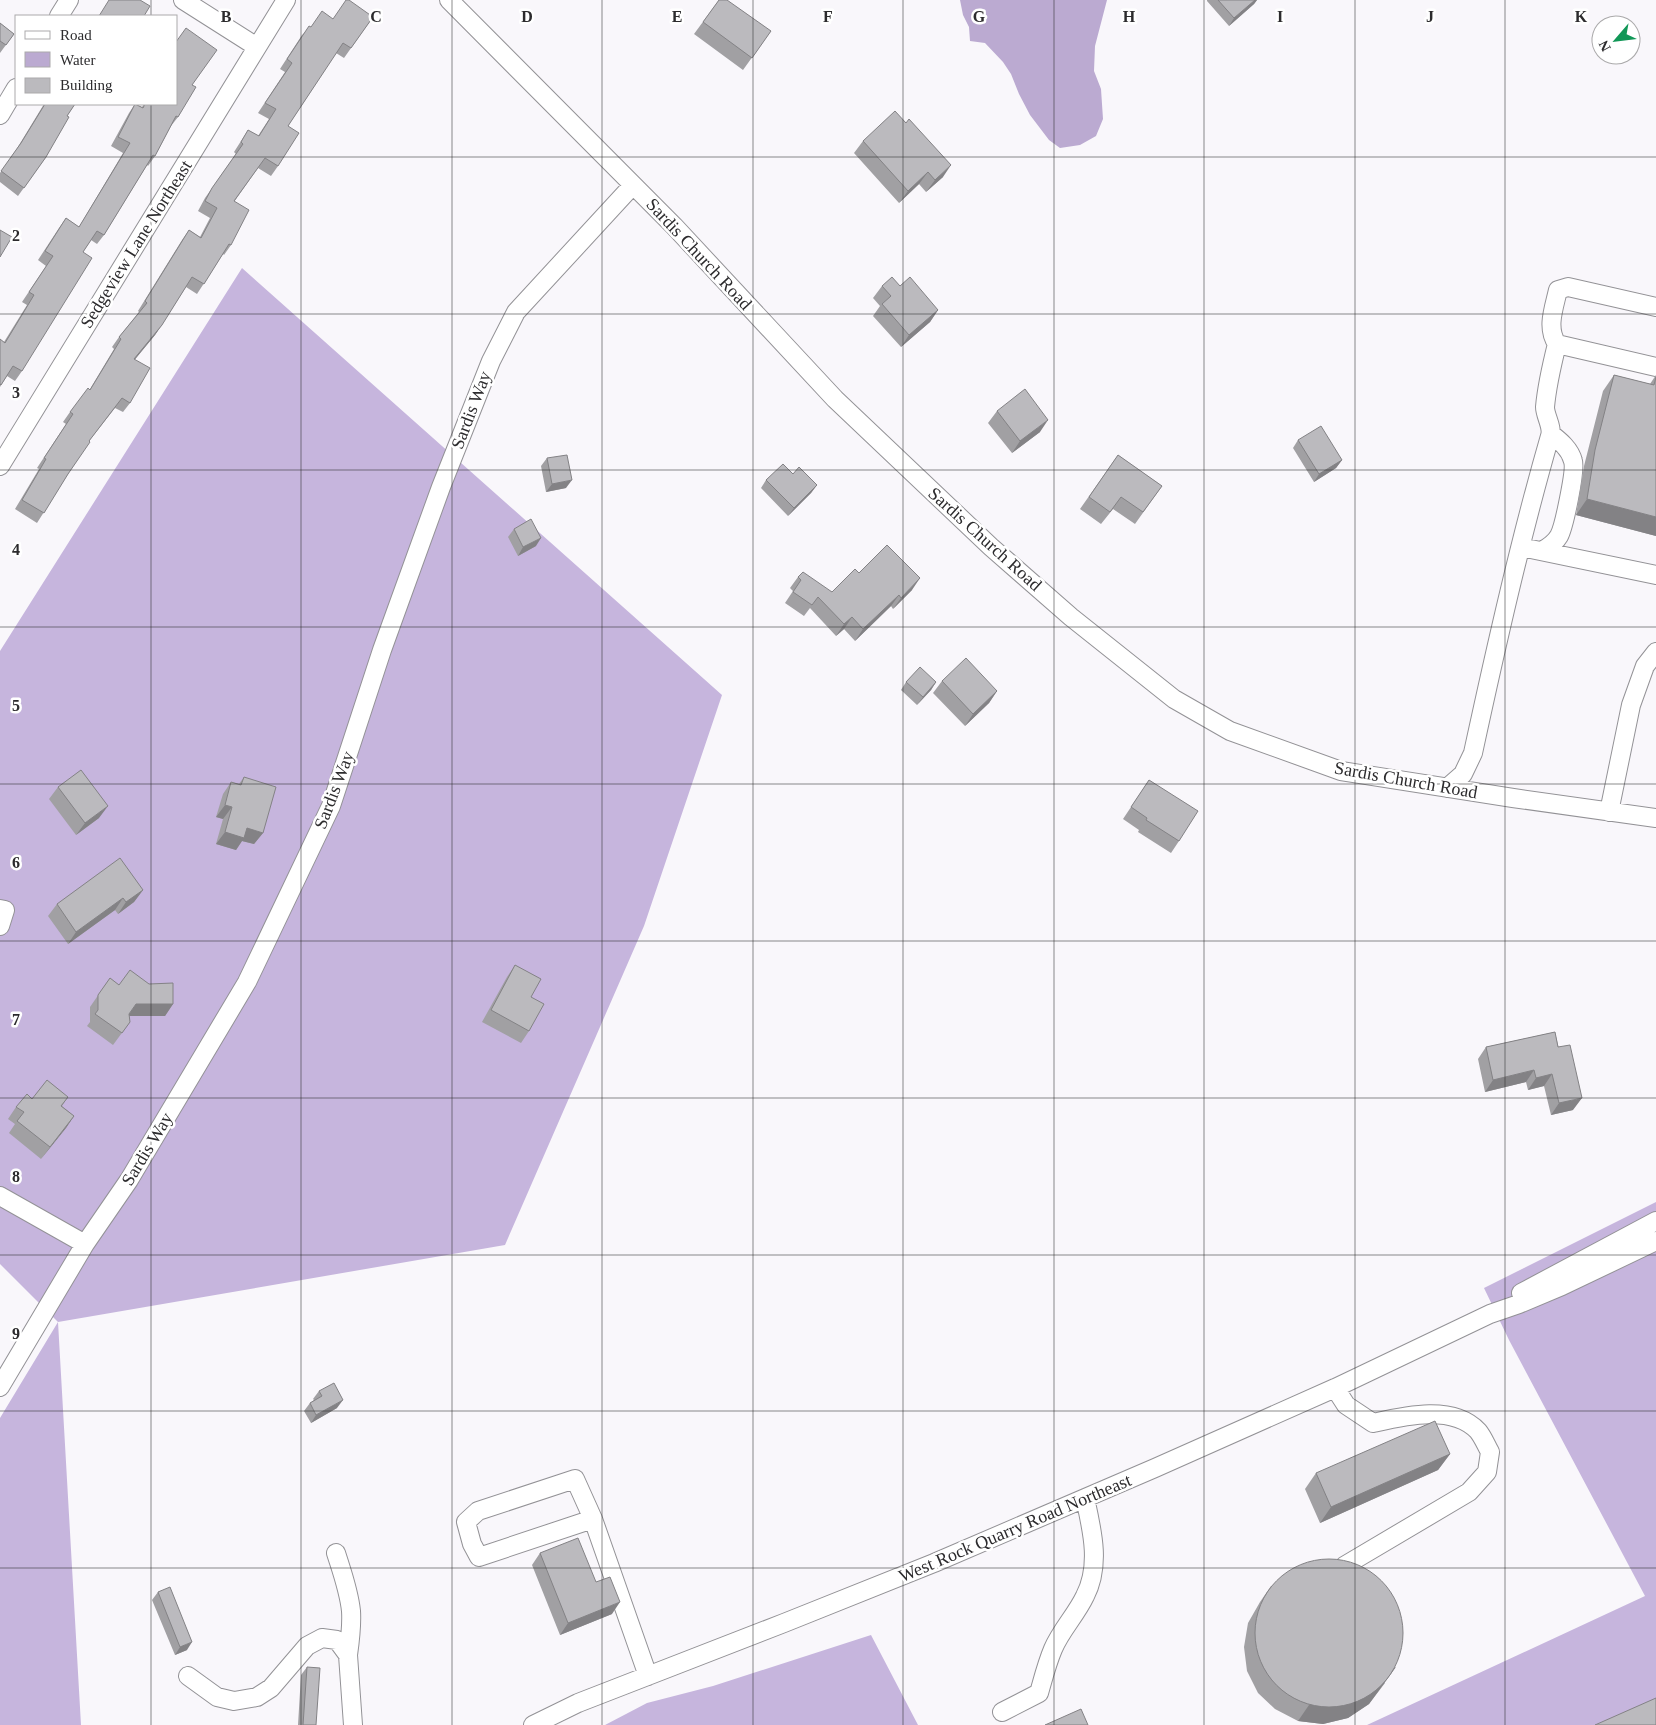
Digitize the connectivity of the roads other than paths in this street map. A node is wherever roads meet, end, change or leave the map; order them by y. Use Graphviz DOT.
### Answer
graph roads {
  1 [pos="69,0"];
  2 [pos="183,0"];
  3 [pos="286,0"];
  4 [pos="292,0"];
  5 [pos="451,3"];
  6 [pos="61,15"];
  7 [pos="273,23"];
  8 [pos="257,48"];
  9 [pos="15,90"];
  10 [pos="0,115"];
  11 [pos="632,185"];
  12 [pos="1656,307"];
  13 [pos="1557,344"];
  14 [pos="1656,367"];
  15 [pos="1551,434"];
  16 [pos="0,466"];
  17 [pos="1521,547"];
  18 [pos="1542,551"];
  19 [pos="1656,575"];
  20 [pos="1656,652"];
  21 [pos="1447,788"];
  22 [pos="1609,812"];
  23 [pos="1656,818"];
  24 [pos="0,909"];
  25 [pos="0,926"];
  26 [pos="0,1196"];
  27 [pos="1656,1221"];
  28 [pos="1656,1242"];
  29 [pos="85,1244"];
  30 [pos="1490,1314"];
  31 [pos="0,1387"];
  32 [pos="1335,1388"];
  33 [pos="1085,1498"];
  34 [pos="593,1519"];
  35 [pos="336,1553"];
  36 [pos="1344,1566"];
  37 [pos="348,1655"];
  38 [pos="188,1676"];
  39 [pos="648,1676"];
  40 [pos="1002,1712"];
  41 [pos="353,1725"];
  42 [pos="533,1725"];
  1 -- 6 [label="street"];
  2 -- 8 [label="street"];
  3 -- 7 [label="street, Sedgeview Lane Northeast"];
  4 -- 7 [label="street, Sedgeview Lane Northeast"];
  5 -- 11 [label="street, Sardis Church Road"];
  7 -- 8 [label="street, Sedgeview Lane Northeast"];
  8 -- 16 [label="street, Sedgeview Lane Northeast"];
  9 -- 10 [label="street"];
  11 -- 21 [label="street, Sardis Church Road"];
  11 -- 29 [label="street, Sardis Way"];
  12 -- 13 [label="street"];
  13 -- 14 [label="street"];
  13 -- 15 [label="street"];
  15 -- 17 [label="street"];
  15 -- 18 [label="street"];
  17 -- 18 [label="street"];
  17 -- 21 [label="street"];
  18 -- 19 [label="street"];
  20 -- 22 [label="street"];
  21 -- 22 [label="street, Sardis Church Road"];
  22 -- 23 [label="street, Sardis Church Road"];
  24 -- 25 [label="street"];
  26 -- 29 [label="street"];
  27 -- 30 [label="street, West Rock Quarry Road Northeast"];
  28 -- 30 [label="street, West Rock Quarry Road Northeast"];
  29 -- 31 [label="street, Sardis Way"];
  30 -- 32 [label="street, West Rock Quarry Road Northeast"];
  32 -- 33 [label="street, West Rock Quarry Road Northeast"];
  32 -- 36 [label="street"];
  33 -- 39 [label="street, West Rock Quarry Road Northeast"];
  33 -- 40 [label="street"];
  34 -- 34 [label="street"];
  34 -- 39 [label="street"];
  35 -- 37 [label="street"];
  37 -- 38 [label="street"];
  37 -- 41 [label="street"];
  39 -- 42 [label="street, West Rock Quarry Road Northeast"];
}
